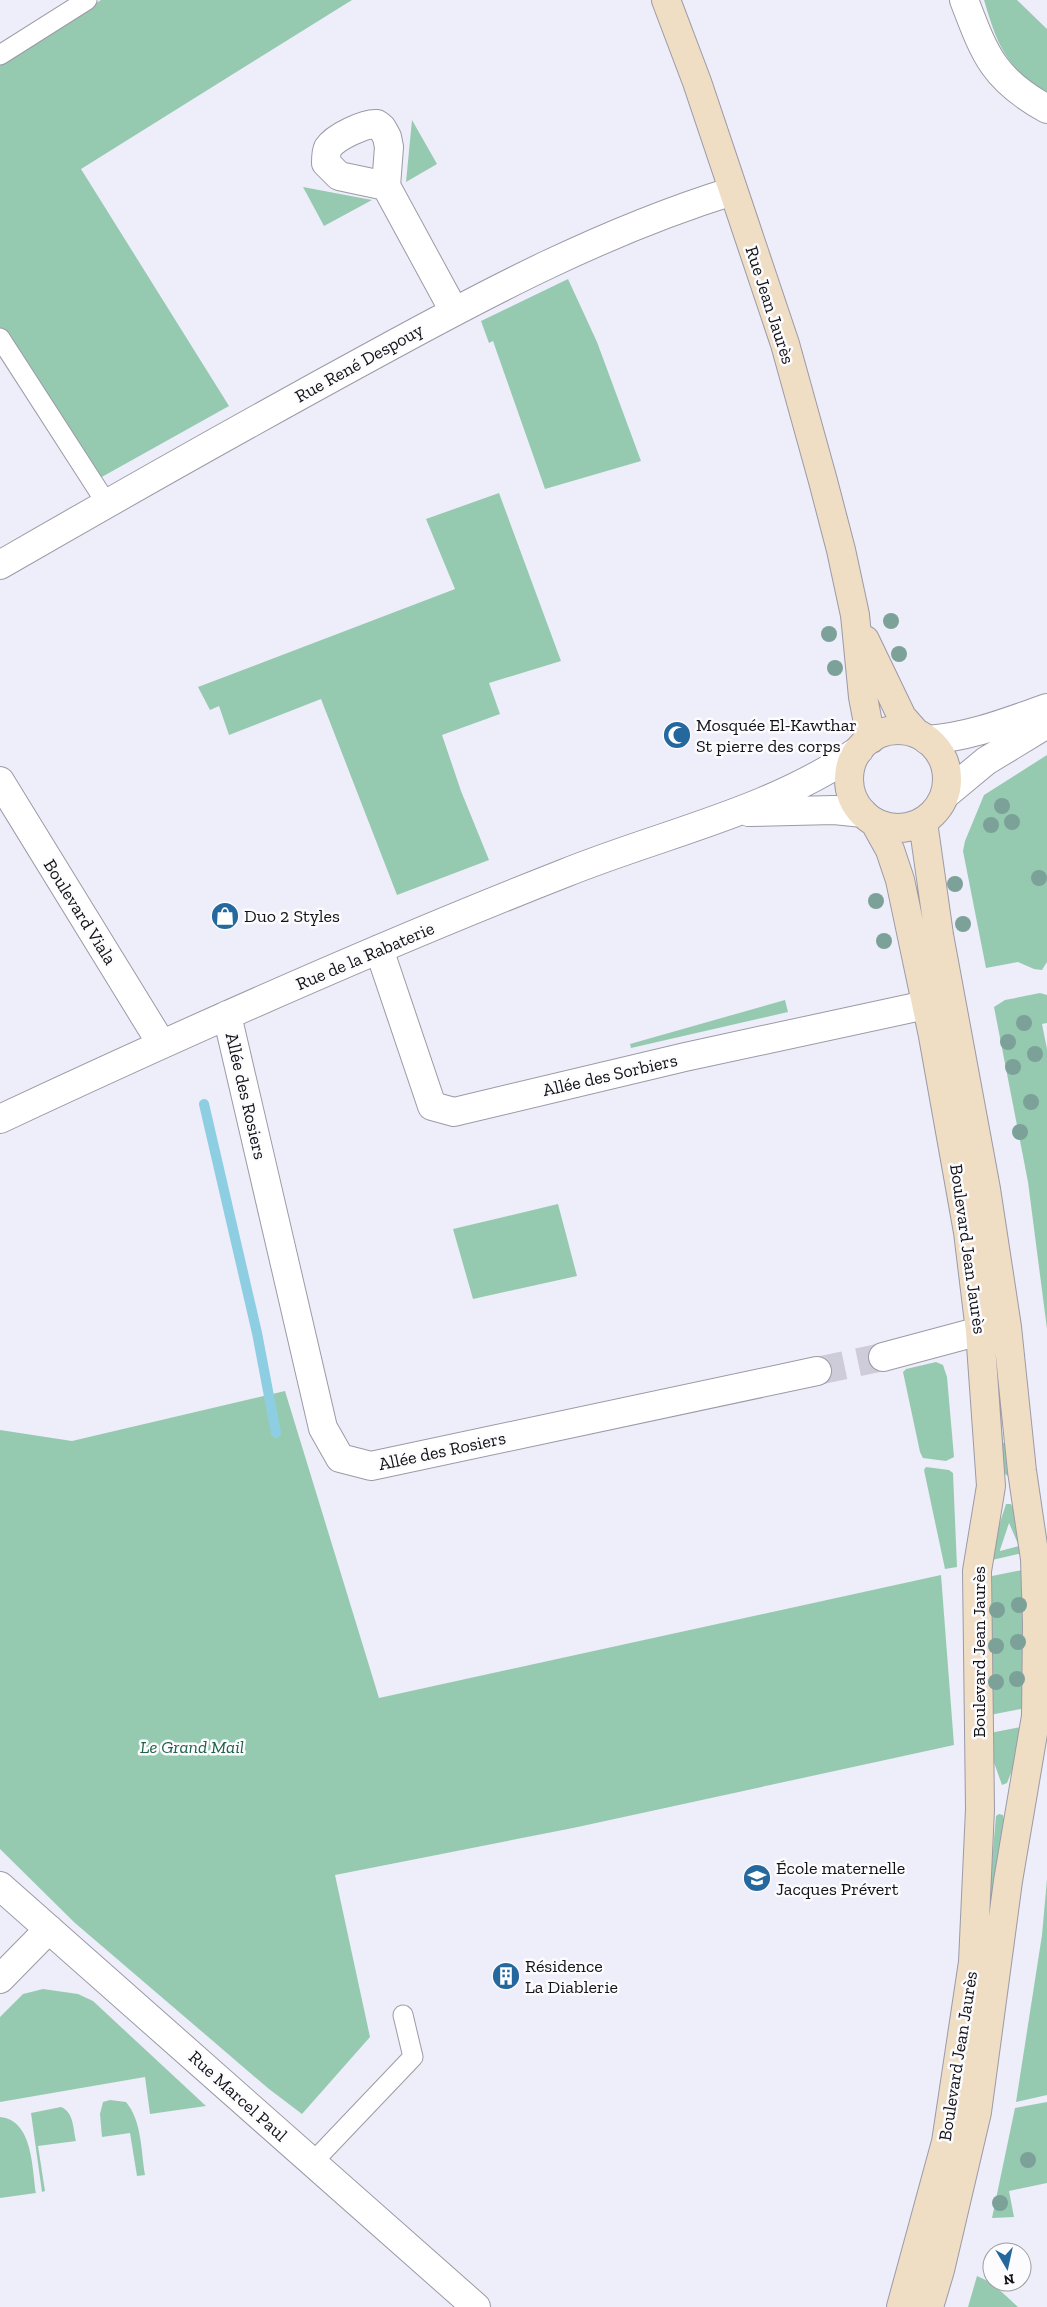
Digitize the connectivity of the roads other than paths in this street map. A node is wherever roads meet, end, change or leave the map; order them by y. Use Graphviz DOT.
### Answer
graph roads {
  1 [pos="88,0"];
  2 [pos="666,0"];
  3 [pos="964,0"];
  4 [pos="0,55"];
  5 [pos="1047,109"];
  6 [pos="386,186"];
  7 [pos="732,191"];
  8 [pos="454,311"];
  9 [pos="0,338"];
  10 [pos="107,504"];
  11 [pos="0,565"];
  12 [pos="854,616"];
  13 [pos="1047,708"];
  14 [pos="1047,724"];
  15 [pos="922,737"];
  16 [pos="865,744"];
  17 [pos="0,781"];
  18 [pos="945,795"];
  19 [pos="738,812"];
  20 [pos="869,818"];
  21 [pos="923,822"];
  22 [pos="379,949"];
  23 [pos="939,1003"];
  24 [pos="227,1015"];
  25 [pos="161,1043"];
  26 [pos="0,1119"];
  27 [pos="1007,1327"];
  28 [pos="980,1331"];
  29 [pos="883,1358"];
  30 [pos="817,1371"];
  31 [pos="0,1886"];
  32 [pos="50,1929"];
  33 [pos="0,1979"];
  34 [pos="403,2015"];
  35 [pos="313,2162"];
  36 [pos="476,2307"];
  37 [pos="901,2307"];
  38 [pos="929,2307"];
  1 -- 4 [label="lane"];
  2 -- 7 [label="main road, Rue Jean Jaurès"];
  3 -- 5 [label="street"];
  6 -- 8 [label="street"];
  7 -- 8 [label="street, Rue René Despouy"];
  7 -- 12 [label="main road, Rue Jean Jaurès"];
  8 -- 10 [label="street, Rue René Despouy"];
  9 -- 10 [label="lane"];
  10 -- 11 [label="street, Rue René Despouy"];
  12 -- 15 [label="main road"];
  12 -- 16 [label="main road"];
  13 -- 15 [label="street"];
  14 -- 18 [label="street"];
  15 -- 16 [label="main road"];
  15 -- 18 [label="main road"];
  16 -- 19 [label="street, Rue de la Rabaterie"];
  16 -- 20 [label="main road"];
  17 -- 25 [label="street, Boulevard Viala"];
  18 -- 21 [label="main road"];
  19 -- 20 [label="street, Rue de la Rabaterie"];
  19 -- 22 [label="street, Rue de la Rabaterie"];
  20 -- 21 [label="main road"];
  20 -- 23 [label="main road, Boulevard Jean Jaurès"];
  21 -- 23 [label="main road, Boulevard Jean Jaurès"];
  22 -- 23 [label="street, Allée des Sorbiers"];
  22 -- 24 [label="street, Rue de la Rabaterie"];
  23 -- 27 [label="main road, Boulevard Jean Jaurès"];
  23 -- 28 [label="main road, Boulevard Jean Jaurès"];
  24 -- 25 [label="street, Rue de la Rabaterie"];
  24 -- 30 [label="street, Allée des Rosiers"];
  25 -- 26 [label="street, Rue de la Rabaterie"];
  27 -- 28 [label="street"];
  27 -- 38 [label="main road, Boulevard Jean Jaurès"];
  28 -- 29 [label="street"];
  28 -- 37 [label="main road, Boulevard Jean Jaurès"];
  31 -- 32 [label="street, Rue Marcel Paul"];
  32 -- 33 [label="street"];
  32 -- 35 [label="street, Rue Marcel Paul"];
  34 -- 35 [label="lane"];
  35 -- 36 [label="street, Rue Marcel Paul"];
}
